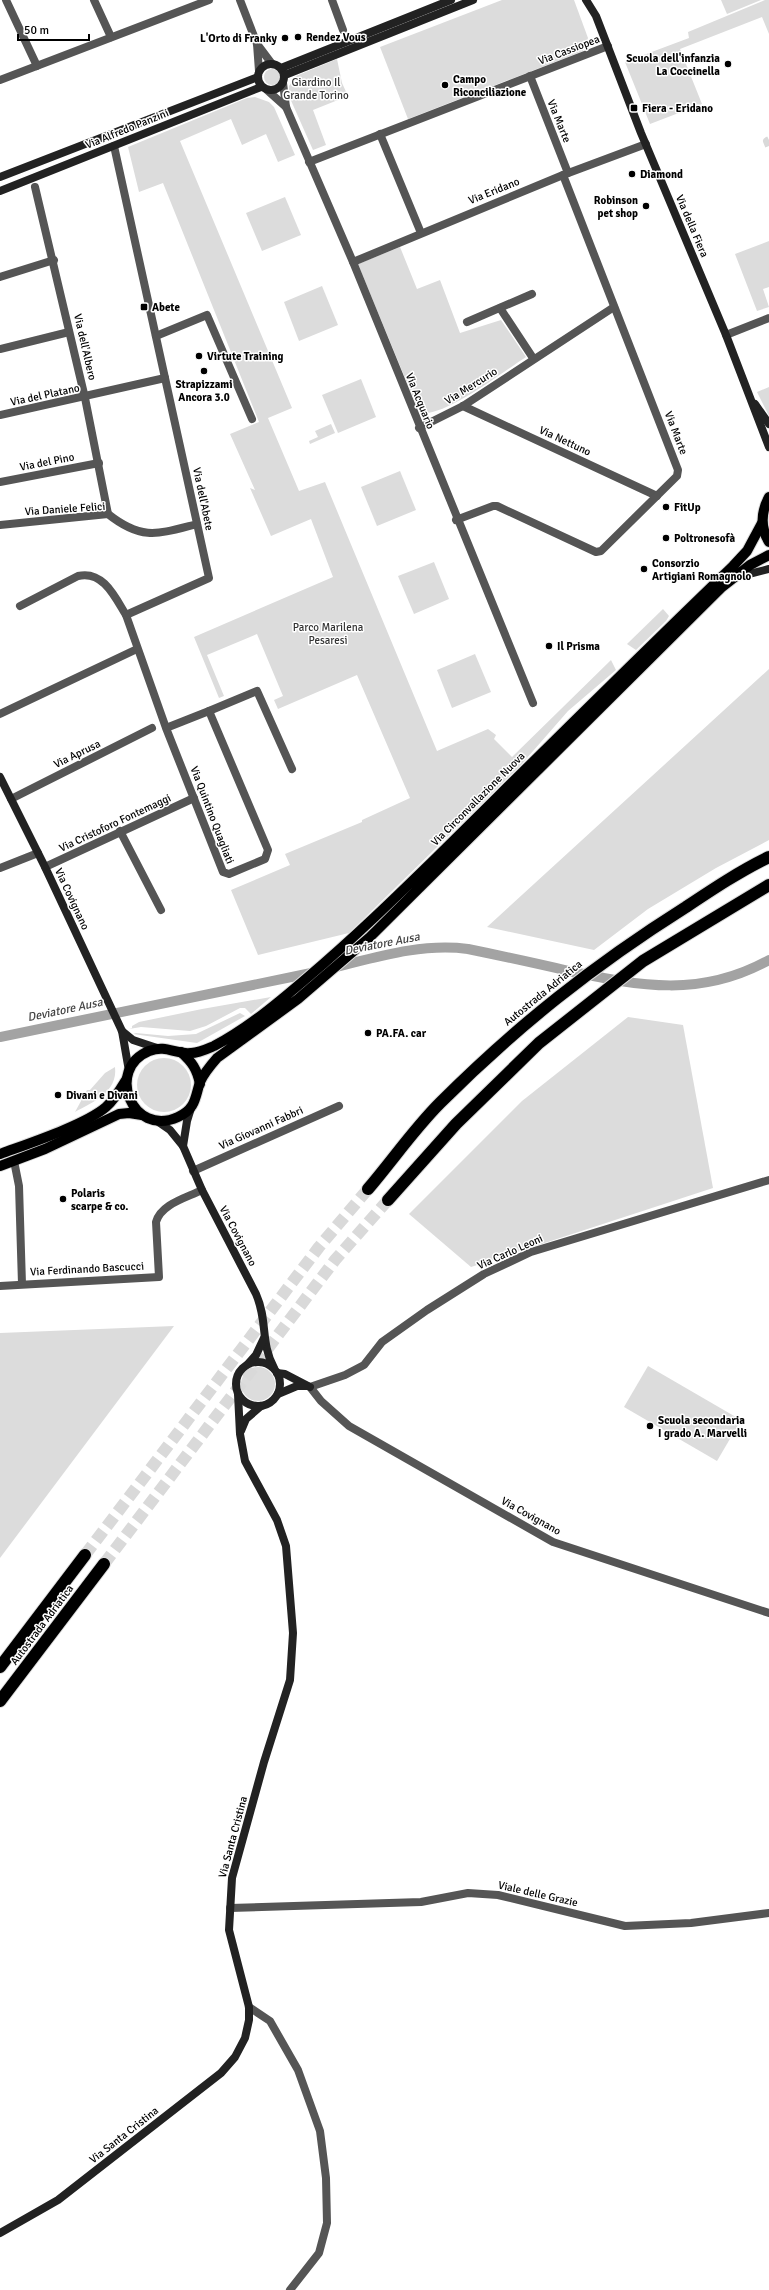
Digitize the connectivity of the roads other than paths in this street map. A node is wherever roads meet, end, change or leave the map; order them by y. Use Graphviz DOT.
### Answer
graph roads {
  1 [pos="6,0"];
  2 [pos="94,0"];
  3 [pos="209,0"];
  4 [pos="240,0"];
  5 [pos="332,0"];
  6 [pos="451,0"];
  7 [pos="473,0"];
  8 [pos="586,0"];
  9 [pos="594,0"];
  10 [pos="596,16"];
  11 [pos="344,30"];
  12 [pos="111,37"];
  13 [pos="257,44"];
  14 [pos="608,46"];
  15 [pos="272,64"];
  16 [pos="37,66"];
  17 [pos="259,74"];
  18 [pos="283,75"];
  19 [pos="530,76"];
  20 [pos="0,80"];
  21 [pos="264,88"];
  22 [pos="286,107"];
  23 [pos="380,134"];
  24 [pos="646,144"];
  25 [pos="114,146"];
  26 [pos="309,162"];
  27 [pos="566,174"];
  28 [pos="0,178"];
  29 [pos="35,187"];
  30 [pos="0,191"];
  31 [pos="421,233"];
  32 [pos="54,260"];
  33 [pos="353,262"];
  34 [pos="0,277"];
  35 [pos="532,294"];
  36 [pos="614,307"];
  37 [pos="500,308"];
  38 [pos="769,318"];
  39 [pos="467,322"];
  40 [pos="69,332"];
  41 [pos="726,335"];
  42 [pos="156,336"];
  43 [pos="0,349"];
  44 [pos="533,358"];
  45 [pos="165,378"];
  46 [pos="747,392"];
  47 [pos="85,398"];
  48 [pos="463,406"];
  49 [pos="0,415"];
  50 [pos="252,419"];
  51 [pos="769,424"];
  52 [pos="419,428"];
  53 [pos="768,446"];
  54 [pos="769,454"];
  55 [pos="99,463"];
  56 [pos="0,482"];
  57 [pos="658,496"];
  58 [pos="769,497"];
  59 [pos="108,514"];
  60 [pos="456,520"];
  61 [pos="762,523"];
  62 [pos="197,524"];
  63 [pos="0,525"];
  64 [pos="769,542"];
  65 [pos="769,555"];
  66 [pos="769,569"];
  67 [pos="732,578"];
  68 [pos="20,606"];
  69 [pos="126,615"];
  70 [pos="137,649"];
  71 [pos="533,703"];
  72 [pos="209,711"];
  73 [pos="0,714"];
  74 [pos="152,728"];
  75 [pos="166,728"];
  76 [pos="292,769"];
  77 [pos="0,778"];
  78 [pos="194,798"];
  79 [pos="11,799"];
  80 [pos="120,831"];
  81 [pos="38,853"];
  82 [pos="769,857"];
  83 [pos="45,867"];
  84 [pos="0,868"];
  85 [pos="769,885"];
  86 [pos="161,910"];
  87 [pos="122,1031"];
  88 [pos="157,1048"];
  89 [pos="181,1052"];
  90 [pos="128,1076"];
  91 [pos="200,1084"];
  92 [pos="339,1106"];
  93 [pos="192,1107"];
  94 [pos="142,1115"];
  95 [pos="157,1121"];
  96 [pos="183,1146"];
  97 [pos="0,1154"];
  98 [pos="14,1161"];
  99 [pos="0,1166"];
  100 [pos="193,1171"];
  101 [pos="769,1180"];
  102 [pos="368,1189"];
  103 [pos="202,1190"];
  104 [pos="388,1200"];
  105 [pos="22,1284"];
  106 [pos="0,1286"];
  107 [pos="264,1338"];
  108 [pos="247,1364"];
  109 [pos="276,1371"];
  110 [pos="310,1386"];
  111 [pos="238,1394"];
  112 [pos="278,1394"];
  113 [pos="261,1406"];
  114 [pos="240,1434"];
  115 [pos="85,1555"];
  116 [pos="104,1564"];
  117 [pos="769,1613"];
  118 [pos="0,1667"];
  119 [pos="0,1701"];
  120 [pos="230,1908"];
  121 [pos="769,1913"];
  122 [pos="249,2007"];
  123 [pos="0,2232"];
  124 [pos="290,2290"];
  1 -- 16 [label="street"];
  2 -- 12 [label="street"];
  3 -- 12 [label="street"];
  4 -- 13 [label="street"];
  5 -- 11 [label="street"];
  6 -- 18 [label="street, Via Alfredo Panzini"];
  7 -- 18 [label="street, Via Alfredo Panzini"];
  8 -- 10 [label="street, Via della Fiera"];
  9 -- 10 [label="street, Via della Fiera"];
  10 -- 14 [label="street, Via della Fiera"];
  12 -- 16 [label="street"];
  13 -- 15 [label="street"];
  13 -- 17 [label="street"];
  14 -- 19 [label="street, Via Cassiopea"];
  14 -- 24 [label="street, Via della Fiera"];
  15 -- 17 [label="street, Via Alfredo Panzini"];
  15 -- 18 [label="street"];
  16 -- 20 [label="street"];
  17 -- 21 [label="street"];
  17 -- 28 [label="street, Via Alfredo Panzini"];
  18 -- 21 [label="street, Via Alfredo Panzini"];
  18 -- 22 [label="street, Via Acquario"];
  19 -- 23 [label="street, Via Cassiopea"];
  19 -- 27 [label="street, Via Marte"];
  21 -- 22 [label="street, Via Acquario"];
  21 -- 25 [label="street, Via Alfredo Panzini"];
  22 -- 26 [label="street, Via Acquario"];
  23 -- 26 [label="street, Via Cassiopea"];
  23 -- 31 [label="street"];
  24 -- 27 [label="street, Via Eridano"];
  24 -- 41 [label="street, Via della Fiera"];
  25 -- 30 [label="street, Via Alfredo Panzini"];
  25 -- 42 [label="street, Via dell'Abete"];
  26 -- 33 [label="street, Via Acquario"];
  27 -- 31 [label="street, Via Eridano"];
  27 -- 36 [label="street, Via Marte"];
  29 -- 32 [label="street, Via dell'Albero"];
  31 -- 33 [label="street, Via Eridano"];
  32 -- 34 [label="street"];
  32 -- 40 [label="street, Via dell'Albero"];
  33 -- 52 [label="street, Via Acquario"];
  35 -- 37 [label="street"];
  36 -- 44 [label="street, Via Mercurio"];
  36 -- 57 [label="street, Via Marte"];
  37 -- 39 [label="street"];
  37 -- 44 [label="street"];
  38 -- 41 [label="street"];
  40 -- 43 [label="street"];
  40 -- 47 [label="street, Via dell'Albero"];
  41 -- 46 [label="street, Via della Fiera"];
  42 -- 45 [label="street, Via dell'Abete"];
  42 -- 50 [label="street"];
  44 -- 48 [label="street, Via Mercurio"];
  45 -- 47 [label="street, Via del Platano"];
  45 -- 62 [label="street, Via dell'Abete"];
  46 -- 51 [label="street"];
  46 -- 53 [label="street, Via della Fiera"];
  47 -- 49 [label="street, Via del Platano"];
  47 -- 55 [label="street, Via dell'Albero"];
  48 -- 52 [label="street, Via Mercurio"];
  48 -- 57 [label="street, Via Nettuno"];
  52 -- 60 [label="street, Via Acquario"];
  53 -- 54 [label="street, Via della Fiera"];
  55 -- 56 [label="street, Via del Pino"];
  55 -- 59 [label="street, Via dell'Albero"];
  57 -- 60 [label="street, Via Marte"];
  58 -- 61 [label="main road, Via Circonvallazione Nuova"];
  59 -- 62 [label="street, Via Daniele Felici"];
  59 -- 63 [label="street, Via Daniele Felici"];
  60 -- 71 [label="street, Via Acquario"];
  61 -- 64 [label="main road"];
  61 -- 89 [label="main road, Via Circonvallazione Nuova"];
  62 -- 69 [label="street, Via dell'Abete"];
  65 -- 67 [label="main road, Via Circonvallazione Nuova"];
  66 -- 67 [label="street"];
  67 -- 91 [label="main road, Via Circonvallazione Nuova"];
  68 -- 69 [label="street"];
  69 -- 70 [label="street"];
  70 -- 73 [label="street"];
  70 -- 75 [label="street"];
  72 -- 75 [label="street"];
  72 -- 76 [label="street"];
  72 -- 78 [label="street, Via Quintino Quagliati"];
  74 -- 79 [label="street, Via Aprusa"];
  75 -- 78 [label="street, Via Quintino Quagliati"];
  77 -- 79 [label="street, Via Covignano"];
  78 -- 80 [label="street, Via Cristoforo Fontemaggi"];
  79 -- 81 [label="street, Via Covignano"];
  80 -- 83 [label="street, Via Cristoforo Fontemaggi"];
  80 -- 86 [label="street"];
  81 -- 83 [label="street, Via Covignano"];
  81 -- 84 [label="street"];
  82 -- 102 [label="highway, Autostrada Adriatica"];
  83 -- 87 [label="street, Via Covignano"];
  85 -- 104 [label="highway"];
  87 -- 88 [label="street"];
  87 -- 90 [label="street, Via Covignano"];
  88 -- 89 [label="main road, Via Circonvallazione Nuova"];
  88 -- 90 [label="main road"];
  89 -- 91 [label="main road"];
  90 -- 94 [label="main road"];
  90 -- 97 [label="main road"];
  91 -- 93 [label="main road, Via Circonvallazione Nuova"];
  92 -- 100 [label="street, Via Giovanni Fabbri"];
  93 -- 95 [label="main road"];
  93 -- 96 [label="street"];
  94 -- 95 [label="main road"];
  94 -- 98 [label="main road"];
  95 -- 96 [label="street, Via Covignano"];
  96 -- 100 [label="street, Via Covignano"];
  98 -- 99 [label="main road"];
  98 -- 105 [label="street"];
  100 -- 103 [label="street, Via Covignano"];
  101 -- 110 [label="street, Via Carlo Leoni"];
  103 -- 105 [label="street, Via Ferdinando Bascucci"];
  103 -- 107 [label="street, Via Covignano"];
  105 -- 106 [label="street, Via Ferdinando Bascucci"];
  107 -- 108 [label="street, Via Covignano"];
  107 -- 109 [label="street, Via Covignano"];
  108 -- 109 [label="street"];
  108 -- 111 [label="street"];
  109 -- 110 [label="street"];
  109 -- 112 [label="street"];
  110 -- 112 [label="street"];
  110 -- 117 [label="street, Via Covignano"];
  111 -- 113 [label="street"];
  111 -- 114 [label="street, Via Santa Cristina"];
  112 -- 113 [label="street"];
  113 -- 114 [label="street"];
  114 -- 120 [label="street, Via Santa Cristina"];
  115 -- 118 [label="highway, Autostrada Adriatica"];
  116 -- 119 [label="highway, Autostrada Adriatica"];
  120 -- 121 [label="street, Viale delle Grazie"];
  120 -- 122 [label="street, Via Santa Cristina"];
  122 -- 123 [label="street, Via Santa Cristina"];
  122 -- 124 [label="street"];
}
